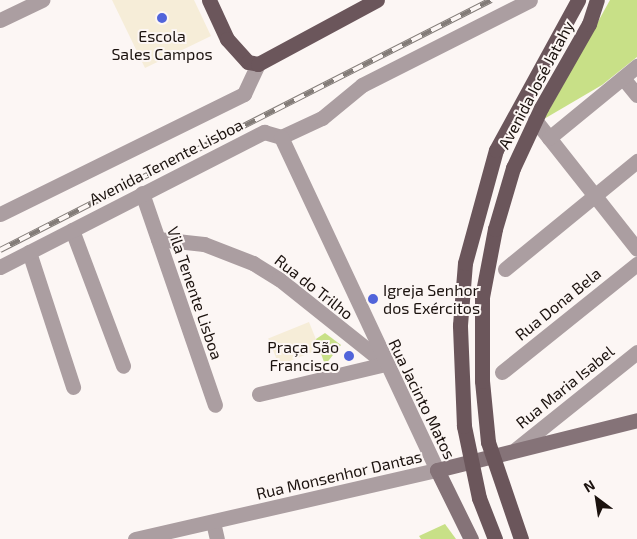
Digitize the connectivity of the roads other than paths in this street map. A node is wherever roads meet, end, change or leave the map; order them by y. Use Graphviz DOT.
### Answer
graph roads {
  1 [pos="42,0"];
  2 [pos="208,0"];
  3 [pos="377,0"];
  4 [pos="530,0"];
  5 [pos="578,0"];
  6 [pos="599,3"];
  7 [pos="0,20"];
  8 [pos="258,64"];
  9 [pos="637,66"];
  10 [pos="623,78"];
  11 [pos="637,95"];
  12 [pos="535,120"];
  13 [pos="281,137"];
  14 [pos="549,138"];
  15 [pos="637,162"];
  16 [pos="142,192"];
  17 [pos="596,196"];
  18 [pos="0,214"];
  19 [pos="72,230"];
  20 [pos="158,239"];
  21 [pos="637,249"];
  22 [pos="29,252"];
  23 [pos="637,264"];
  24 [pos="0,267"];
  25 [pos="505,269"];
  26 [pos="637,352"];
  27 [pos="384,363"];
  28 [pos="124,366"];
  29 [pos="502,372"];
  30 [pos="73,387"];
  31 [pos="259,394"];
  32 [pos="215,405"];
  33 [pos="637,420"];
  34 [pos="516,449"];
  35 [pos="491,456"];
  36 [pos="470,461"];
  37 [pos="437,470"];
  38 [pos="487,519"];
  39 [pos="213,522"];
  40 [pos="135,539"];
  41 [pos="217,539"];
  42 [pos="471,539"];
  43 [pos="486,539"];
  44 [pos="495,539"];
  45 [pos="521,539"];
  1 -- 7 [label="street"];
  2 -- 8 [label="main road"];
  3 -- 8 [label="main road"];
  4 -- 13 [label="street, Avenida Tenente Lisboa"];
  5 -- 36 [label="main road, Avenida José Jatahy"];
  6 -- 12 [label="main road, Avenida José Jatahy"];
  8 -- 18 [label="street, Avenida Tenente Lisboa"];
  9 -- 10 [label="street"];
  10 -- 11 [label="street"];
  10 -- 14 [label="street"];
  12 -- 14 [label="street"];
  12 -- 35 [label="main road, Avenida José Jatahy"];
  13 -- 16 [label="street, Avenida Tenente Lisboa"];
  13 -- 27 [label="street, Rua Jacinto Matos"];
  14 -- 17 [label="street"];
  15 -- 17 [label="street"];
  16 -- 19 [label="street, Avenida Tenente Lisboa"];
  16 -- 20 [label="street, Vila Tenente Lisboa"];
  17 -- 21 [label="street"];
  17 -- 25 [label="street"];
  19 -- 22 [label="street, Avenida Tenente Lisboa"];
  19 -- 28 [label="street"];
  20 -- 27 [label="street, Rua do Trilho"];
  20 -- 32 [label="street, Vila Tenente Lisboa"];
  22 -- 24 [label="street, Avenida Tenente Lisboa"];
  22 -- 30 [label="street"];
  23 -- 29 [label="street, Rua Dona Bela"];
  26 -- 34 [label="street, Rua Maria Isabel"];
  27 -- 31 [label="street"];
  27 -- 37 [label="street, Rua Jacinto Matos"];
  33 -- 34 [label="main road, Rua Monsenhor Dantas"];
  34 -- 35 [label="main road, Rua Monsenhor Dantas"];
  35 -- 36 [label="main road, Rua Monsenhor Dantas"];
  35 -- 45 [label="main road, Avenida José Jatahy"];
  36 -- 37 [label="main road, Rua Monsenhor Dantas"];
  36 -- 38 [label="main road, Avenida José Jatahy"];
  37 -- 39 [label="street, Rua Monsenhor Dantas"];
  37 -- 42 [label="main road, Rua Jacinto Matos"];
  38 -- 43 [label="main road"];
  38 -- 44 [label="main road, Avenida José Jatahy"];
  39 -- 40 [label="street, Rua Monsenhor Dantas"];
  39 -- 41 [label="street"];
}
